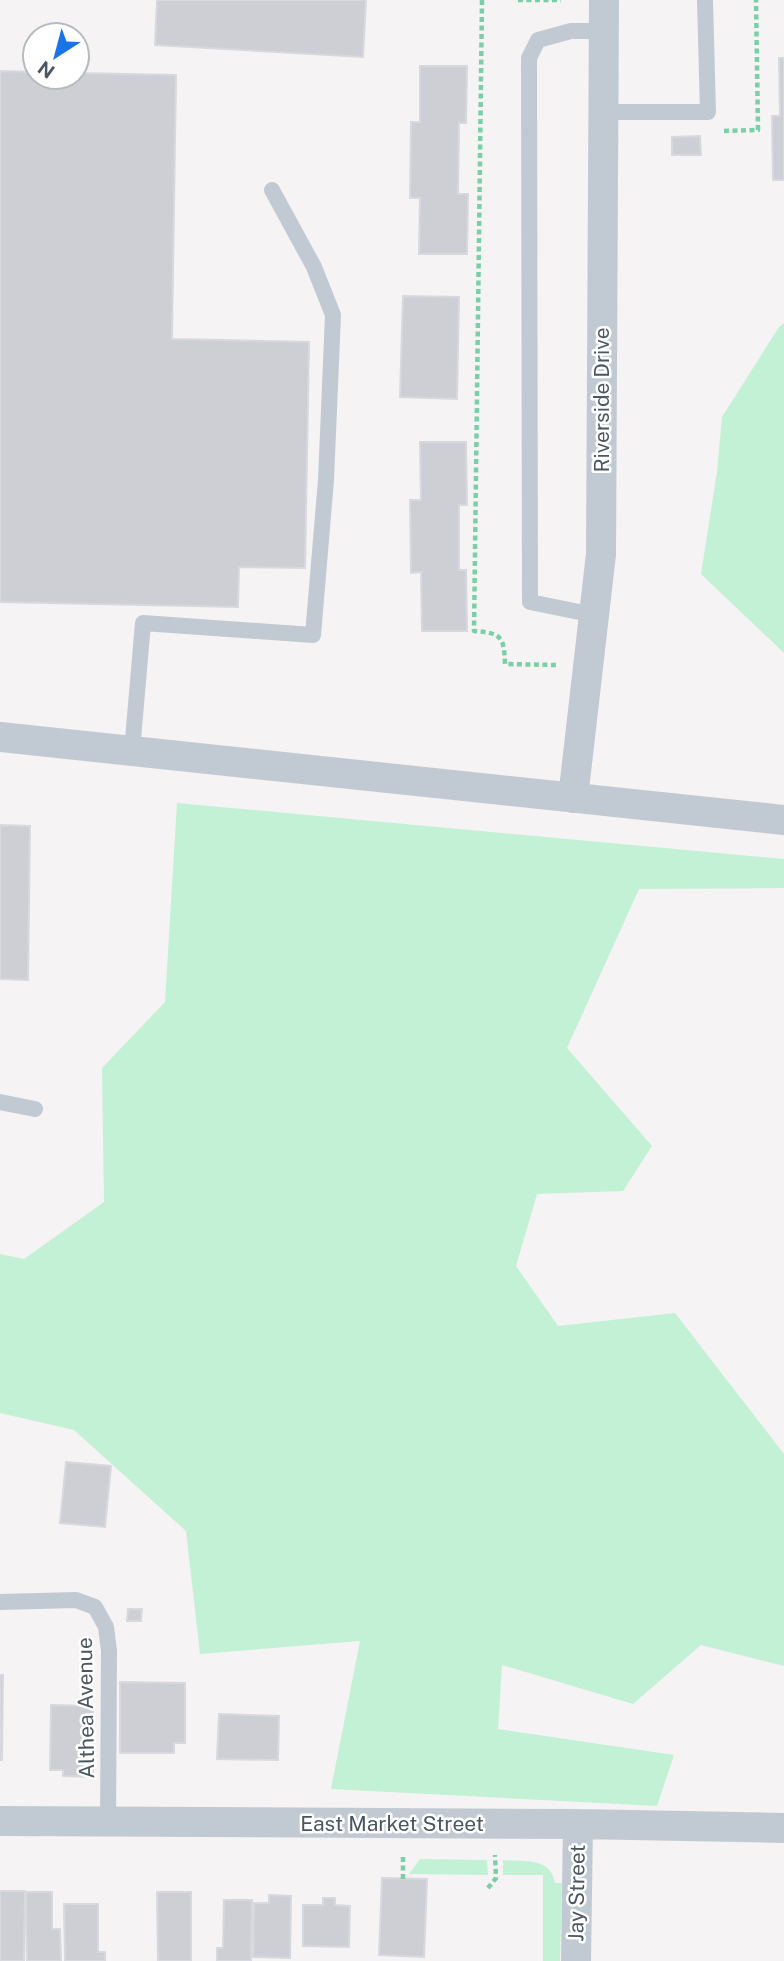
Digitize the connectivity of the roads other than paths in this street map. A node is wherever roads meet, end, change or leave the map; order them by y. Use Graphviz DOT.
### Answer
graph roads {
  1 [pos="604,0"];
  2 [pos="705,0"];
  3 [pos="603,31"];
  4 [pos="603,112"];
  5 [pos="272,190"];
  6 [pos="594,615"];
  7 [pos="0,737"];
  8 [pos="132,751"];
  9 [pos="573,798"];
  10 [pos="784,820"];
  11 [pos="0,1102"];
  12 [pos="35,1109"];
  13 [pos="0,1602"];
  14 [pos="0,1821"];
  15 [pos="108,1824"];
  16 [pos="578,1824"];
  17 [pos="784,1828"];
  18 [pos="576,1961"];
  1 -- 3 [label="street, Riverside Drive"];
  2 -- 4 [label="lane"];
  3 -- 4 [label="street, Riverside Drive"];
  3 -- 6 [label="lane"];
  4 -- 6 [label="street, Riverside Drive"];
  5 -- 8 [label="lane"];
  6 -- 9 [label="street, Riverside Drive"];
  7 -- 8 [label="street"];
  8 -- 9 [label="street"];
  9 -- 10 [label="street"];
  11 -- 12 [label="lane"];
  13 -- 15 [label="lane, Althea Avenue"];
  14 -- 15 [label="street, East Market Street"];
  15 -- 16 [label="street, East Market Street"];
  16 -- 17 [label="street, East Market Street"];
  16 -- 18 [label="street, Jay Street"];
}
